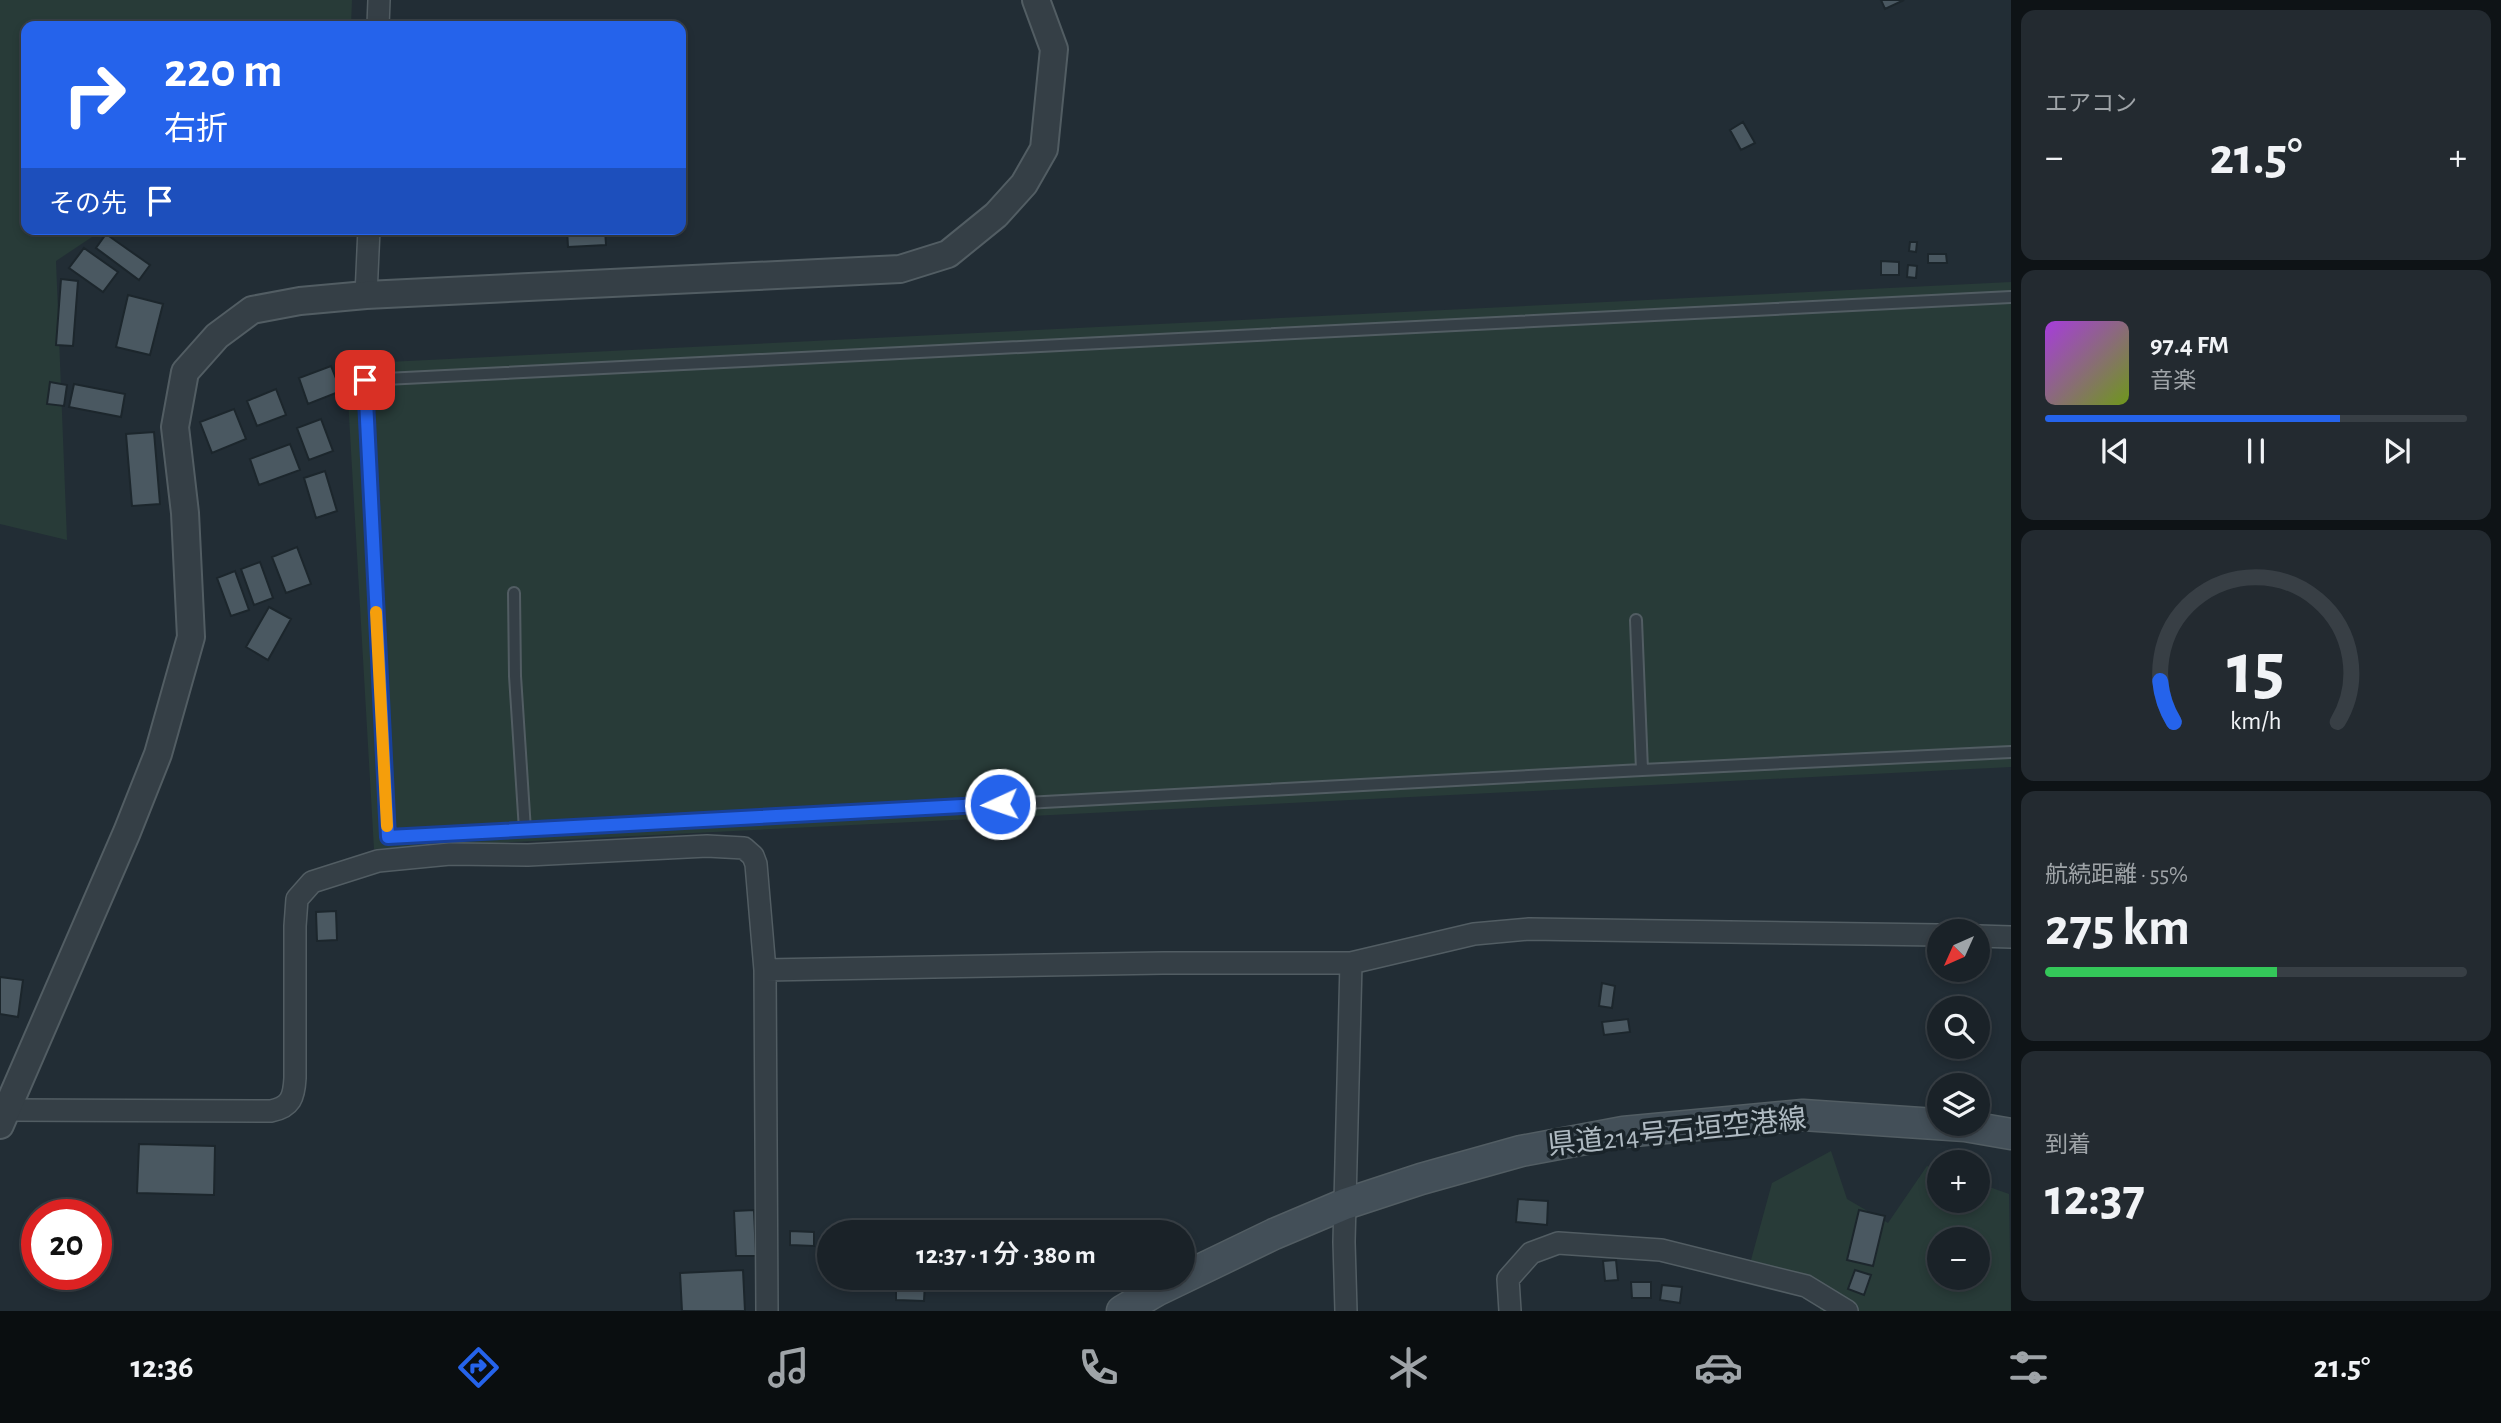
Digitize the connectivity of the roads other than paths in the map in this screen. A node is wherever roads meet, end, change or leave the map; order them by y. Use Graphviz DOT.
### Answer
graph roads {
  1 [pos="379,0"];
  2 [pos="1036,0"];
  3 [pos="378,21"];
  4 [pos="369,235"];
  5 [pos="366,295"];
  6 [pos="2011,297"];
  7 [pos="514,593"];
  8 [pos="1636,620"];
  9 [pos="2011,752"];
  10 [pos="1642,770"];
  11 [pos="525,830"];
  12 [pos="1927,935"];
  13 [pos="1990,936"];
  14 [pos="2011,937"];
  15 [pos="1352,963"];
  16 [pos="765,970"];
  17 [pos="3,1117"];
  18 [pos="2011,1134"];
  19 [pos="1345,1204"];
  20 [pos="767,1311"];
  21 [pos="1122,1311"];
  22 [pos="1346,1311"];
  23 [pos="1510,1311"];
  24 [pos="1847,1311"];
  1 -- 3 [label="street"];
  2 -- 5 [label="street"];
  4 -- 5 [label="street"];
  5 -- 17 [label="street"];
  6 -- 11 [label="lane"];
  7 -- 11 [label="lane"];
  8 -- 10 [label="lane"];
  9 -- 10 [label="lane"];
  10 -- 11 [label="lane"];
  12 -- 15 [label="street"];
  13 -- 14 [label="street"];
  15 -- 16 [label="street"];
  15 -- 19 [label="street"];
  16 -- 17 [label="street"];
  16 -- 20 [label="street"];
  18 -- 19 [label="main road, 県道214号石垣空港線"];
  19 -- 21 [label="main road, 県道214号石垣空港線"];
  19 -- 22 [label="street"];
  23 -- 24 [label="street"];
}
